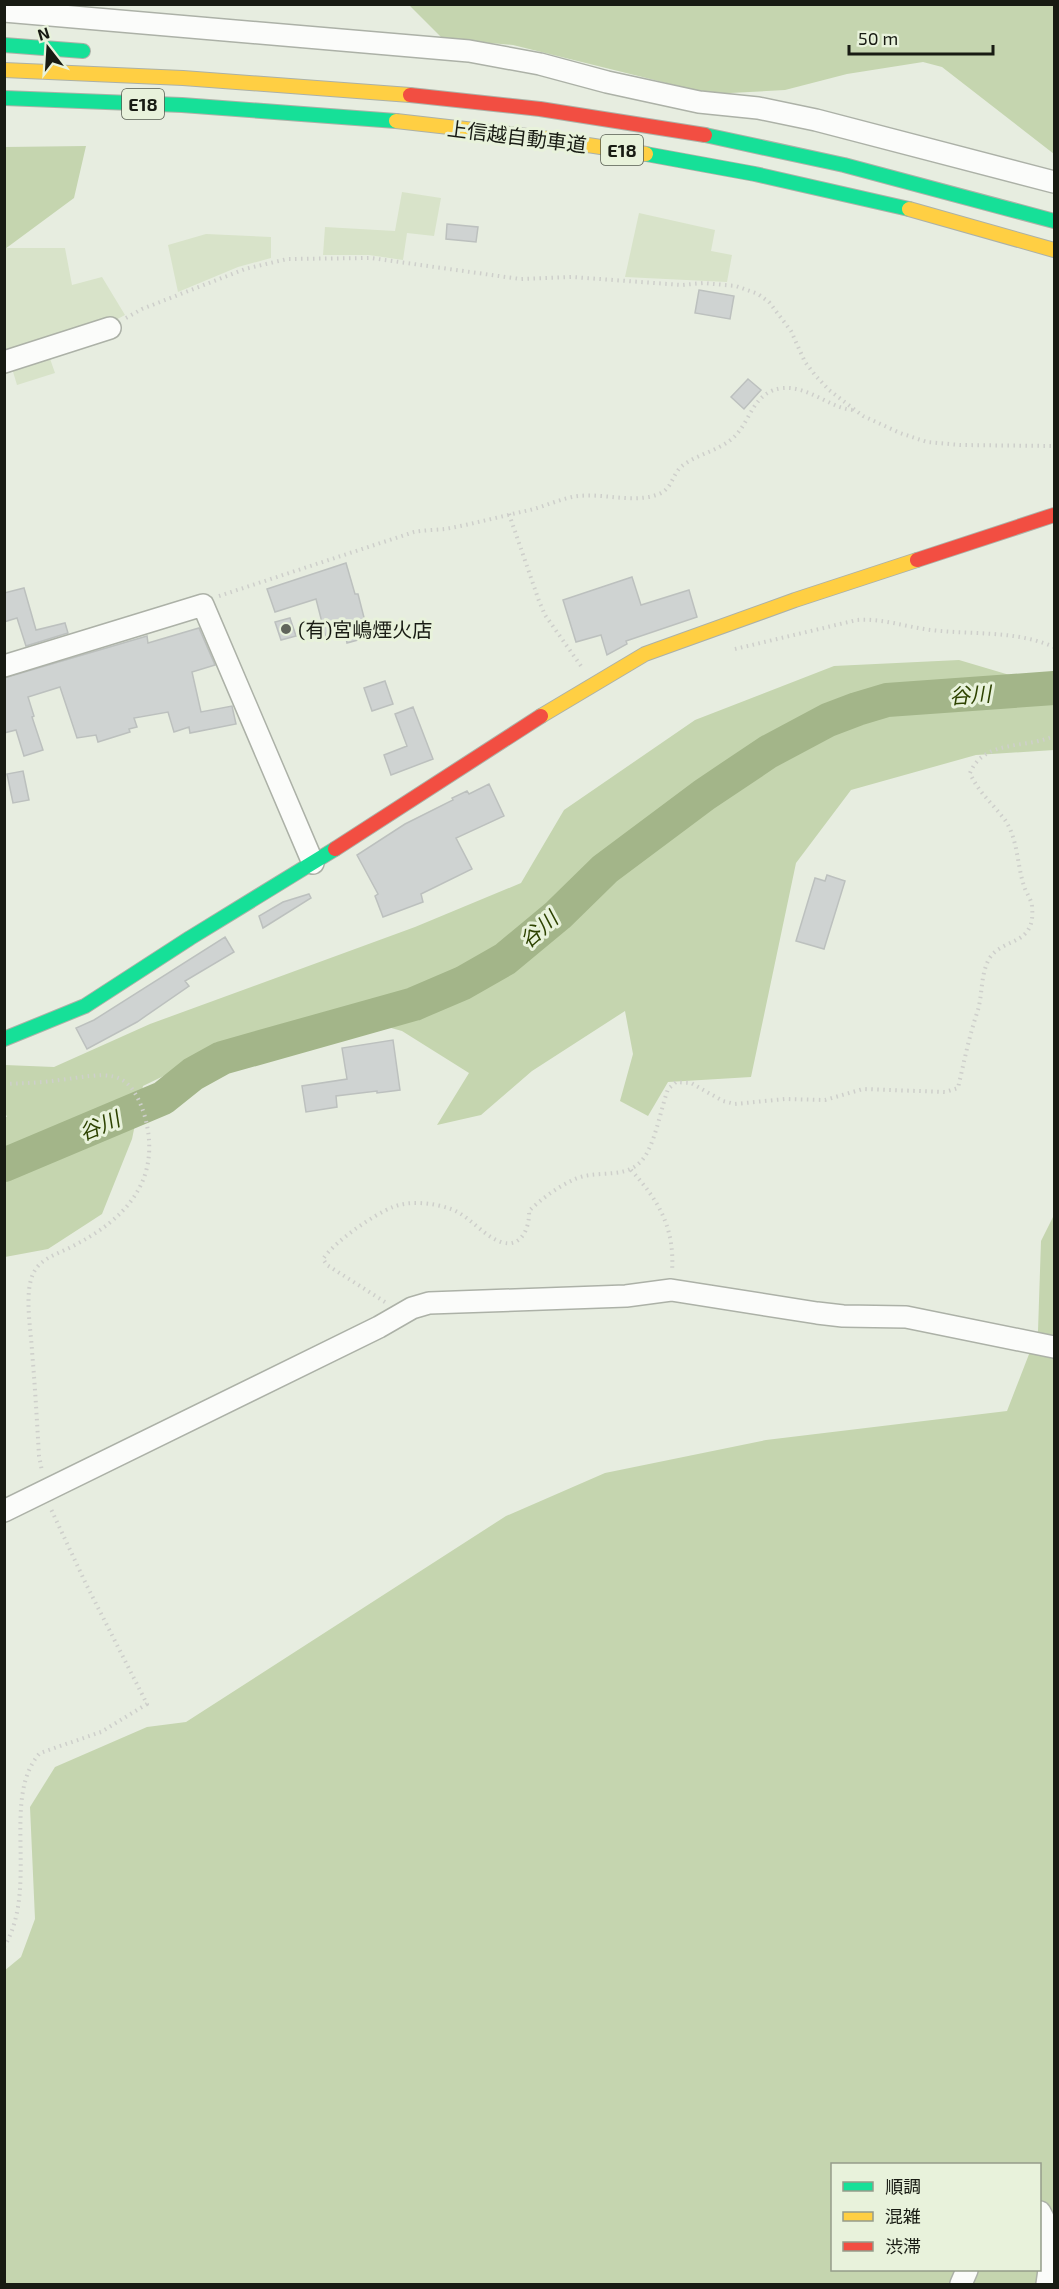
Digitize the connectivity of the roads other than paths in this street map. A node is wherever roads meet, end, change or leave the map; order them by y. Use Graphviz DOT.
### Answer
graph roads {
  1 [pos="4,11"];
  2 [pos="4,45"];
  3 [pos="96,52"];
  4 [pos="4,70"];
  5 [pos="433,84"];
  6 [pos="4,98"];
  7 [pos="530,108"];
  8 [pos="282,111"];
  9 [pos="160,118"];
  10 [pos="1054,182"];
  11 [pos="1054,221"];
  12 [pos="1054,250"];
  13 [pos="110,328"];
  14 [pos="4,362"];
  15 [pos="1054,515"];
  16 [pos="4,666"];
  17 [pos="313,863"];
  18 [pos="4,1040"];
  19 [pos="1054,1347"];
  20 [pos="4,1511"];
  21 [pos="1041,2214"];
  22 [pos="1047,2284"];
  1 -- 10 [label="street"];
  2 -- 3 [label="main road"];
  4 -- 7 [label="main road, 上信越自動車道 / E18"];
  5 -- 7 [label="main road"];
  6 -- 8 [label="main road, 上信越自動車道 / E18"];
  7 -- 11 [label="main road, 上信越自動車道 / E18"];
  8 -- 9 [label="main road"];
  8 -- 12 [label="main road, 上信越自動車道 / E18"];
  13 -- 14 [label="street"];
  15 -- 17 [label="main road"];
  16 -- 17 [label="street"];
  17 -- 18 [label="main road"];
  19 -- 20 [label="street"];
  21 -- 22 [label="street"];
}
